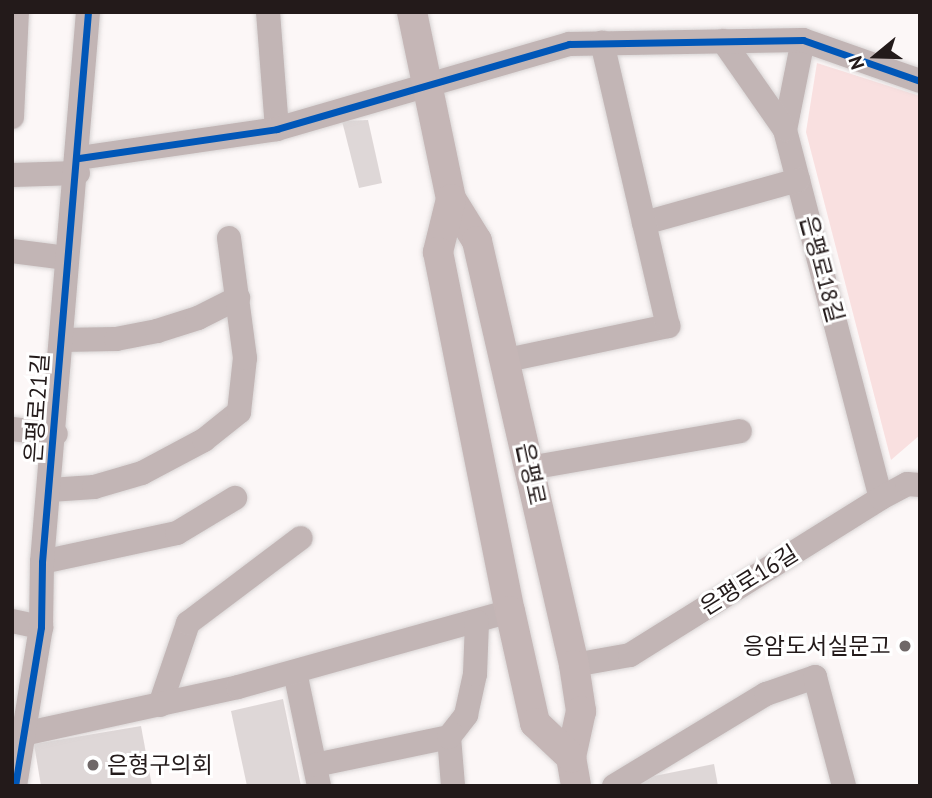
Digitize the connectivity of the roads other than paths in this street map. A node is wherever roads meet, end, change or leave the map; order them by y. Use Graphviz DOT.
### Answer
graph roads {
  1 [pos="17,12"];
  2 [pos="88,12"];
  3 [pos="268,12"];
  4 [pos="412,12"];
  5 [pos="803,40"];
  6 [pos="723,41"];
  7 [pos="602,43"];
  8 [pos="920,81"];
  9 [pos="429,86"];
  10 [pos="12,117"];
  11 [pos="276,129"];
  12 [pos="785,130"];
  13 [pos="78,165"];
  14 [pos="12,174"];
  15 [pos="798,180"];
  16 [pos="451,200"];
  17 [pos="644,223"];
  18 [pos="229,238"];
  19 [pos="12,251"];
  20 [pos="67,258"];
  21 [pos="238,298"];
  22 [pos="61,340"];
  23 [pos="507,360"];
  24 [pos="12,429"];
  25 [pos="740,431"];
  26 [pos="56,434"];
  27 [pos="529,468"];
  28 [pos="920,485"];
  29 [pos="50,490"];
  30 [pos="235,498"];
  31 [pos="881,498"];
  32 [pos="301,538"];
  33 [pos="42,562"];
  34 [pos="510,611"];
  35 [pos="12,621"];
  36 [pos="477,622"];
  37 [pos="41,627"];
  38 [pos="574,665"];
  39 [pos="295,672"];
  40 [pos="160,705"];
  41 [pos="23,734"];
  42 [pos="449,737"];
  43 [pos="570,757"];
  44 [pos="317,776"];
  45 [pos="15,786"];
  46 [pos="453,786"];
  47 [pos="576,786"];
  48 [pos="614,786"];
  49 [pos="844,786"];
  1 -- 10 [label="street"];
  2 -- 13 [label="street, 은평로21길"];
  3 -- 11 [label="street"];
  4 -- 9 [label="main road, 은평로"];
  5 -- 6 [label="street"];
  5 -- 8 [label="street"];
  5 -- 12 [label="street, 은평로18길"];
  6 -- 7 [label="street"];
  6 -- 12 [label="street"];
  7 -- 9 [label="street"];
  7 -- 17 [label="street"];
  9 -- 11 [label="street"];
  9 -- 16 [label="main road, 은평로"];
  11 -- 13 [label="street"];
  12 -- 15 [label="street, 은평로18길"];
  13 -- 14 [label="street"];
  13 -- 20 [label="street, 은평로21길"];
  15 -- 17 [label="street"];
  15 -- 31 [label="street, 은평로18길"];
  16 -- 23 [label="main road, 은평로"];
  16 -- 34 [label="main road, 은평로"];
  17 -- 23 [label="street"];
  18 -- 21 [label="street, 은평로21길"];
  19 -- 20 [label="street"];
  20 -- 22 [label="street, 은평로21길"];
  21 -- 22 [label="street, 은평로21길"];
  21 -- 29 [label="street, 은평로21길"];
  22 -- 26 [label="street, 은평로21길"];
  23 -- 27 [label="main road, 은평로"];
  24 -- 26 [label="street"];
  25 -- 27 [label="street"];
  26 -- 29 [label="street, 은평로21길"];
  27 -- 38 [label="main road, 은평로"];
  28 -- 31 [label="street, 은평로16길"];
  29 -- 33 [label="street, 은평로21길"];
  30 -- 33 [label="street"];
  31 -- 38 [label="street, 은평로16길"];
  32 -- 40 [label="street"];
  33 -- 37 [label="street, 은평로21길"];
  34 -- 36 [label="street"];
  34 -- 43 [label="main road, 은평로"];
  35 -- 37 [label="street"];
  36 -- 39 [label="street"];
  36 -- 42 [label="street"];
  37 -- 41 [label="street, 은평로21길"];
  38 -- 43 [label="main road, 은평로"];
  39 -- 40 [label="street"];
  39 -- 44 [label="street"];
  40 -- 41 [label="street"];
  41 -- 45 [label="street, 은평로21길"];
  42 -- 44 [label="street"];
  42 -- 46 [label="street"];
  43 -- 47 [label="main road, 은평로"];
  48 -- 49 [label="street"];
}
